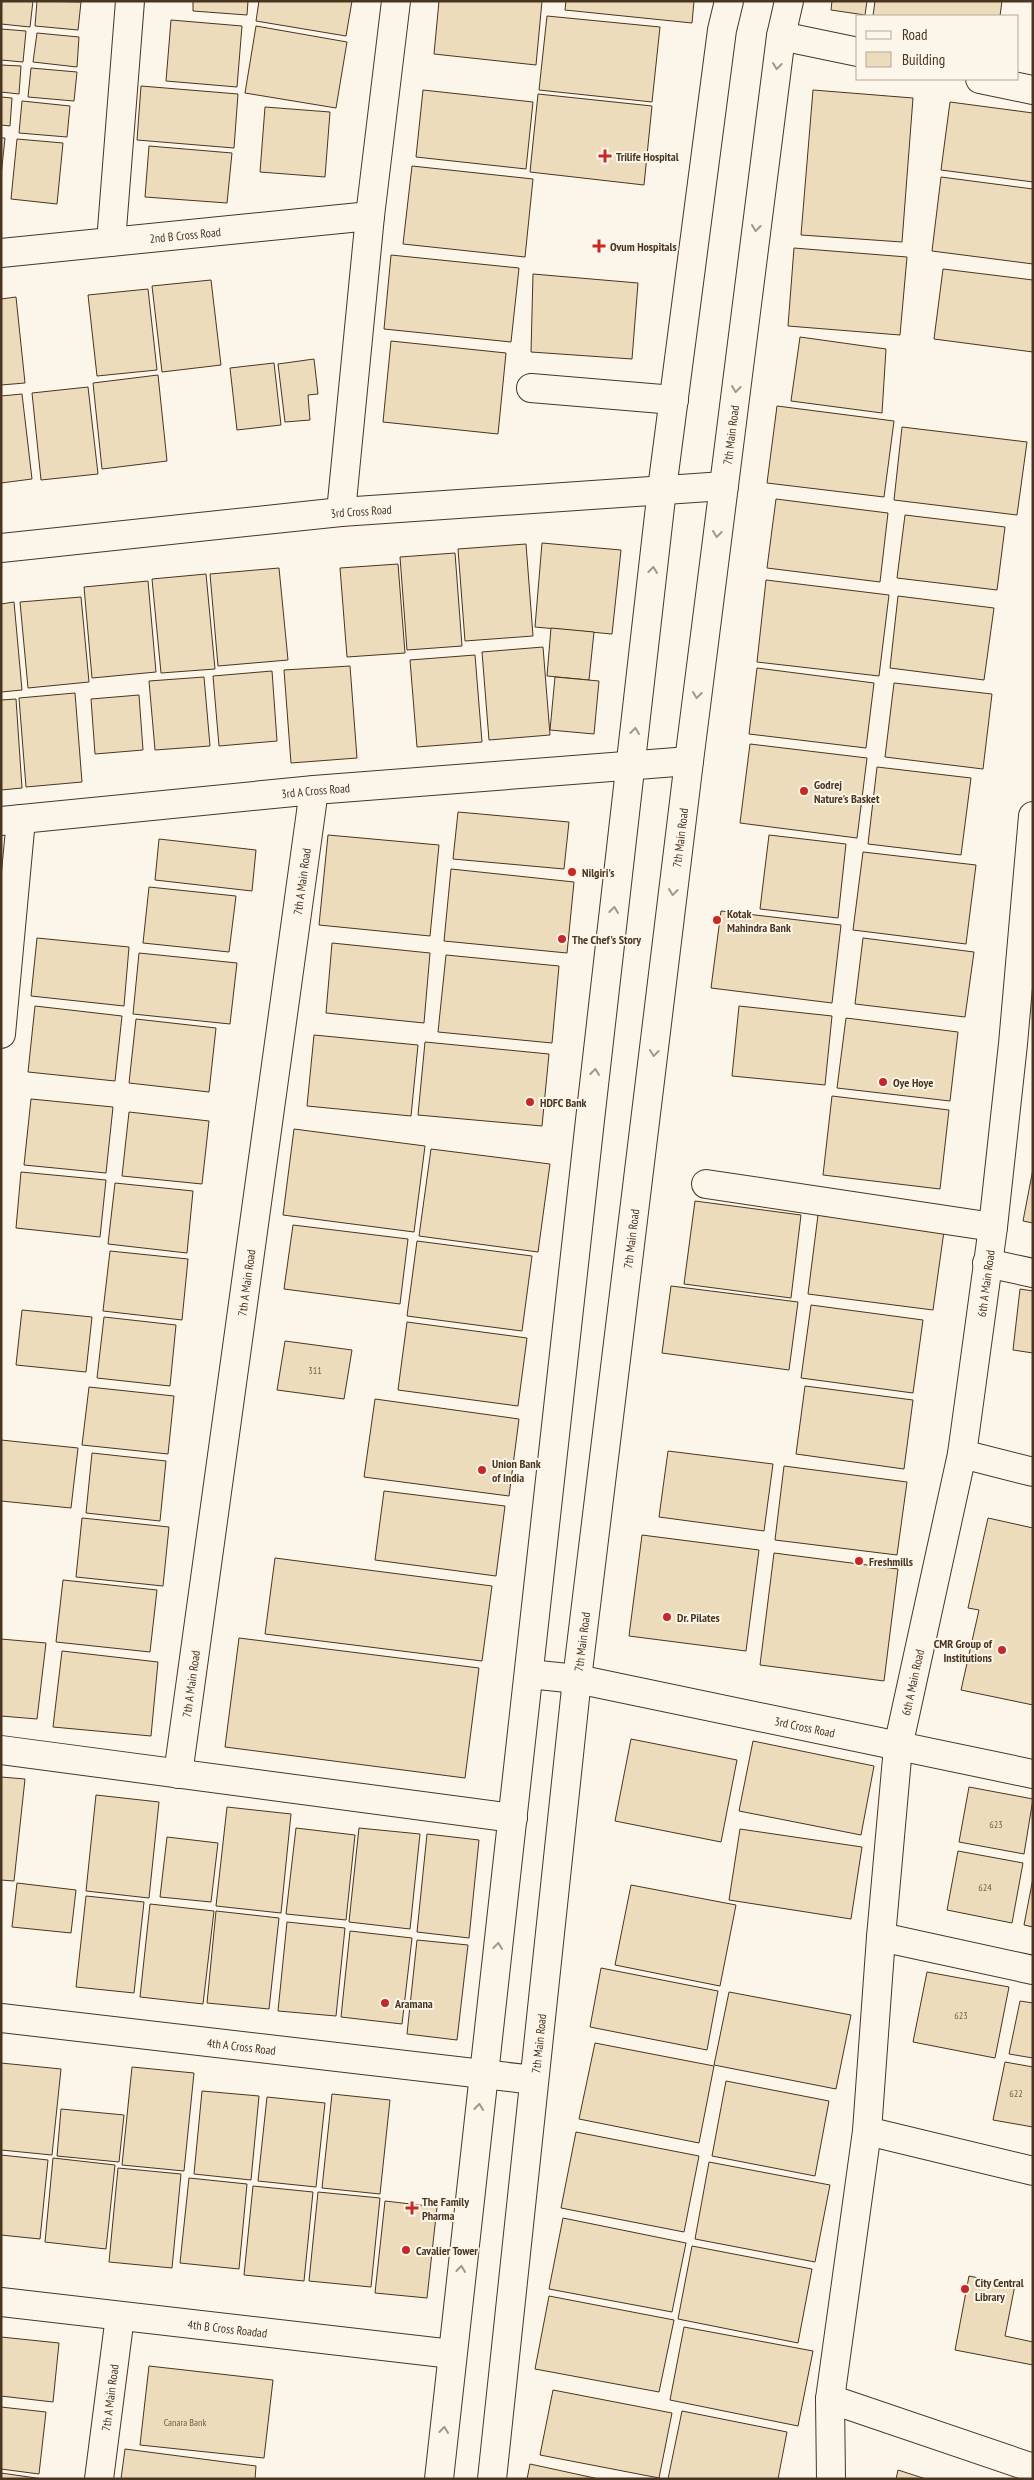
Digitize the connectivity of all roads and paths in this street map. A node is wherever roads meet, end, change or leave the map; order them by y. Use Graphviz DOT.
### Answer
graph roads {
  1 [pos="130,1"];
  2 [pos="396,1"];
  3 [pos="729,1"];
  4 [pos="788,1"];
  5 [pos="781,36"];
  6 [pos="856,52"];
  7 [pos="985,80"];
  8 [pos="1033,90"];
  9 [pos="370,216"];
  10 [pos="111,242"];
  11 [pos="1,253"];
  12 [pos="531,388"];
  13 [pos="674,400"];
  14 [pos="724,486"];
  15 [pos="662,489"];
  16 [pos="341,512"];
  17 [pos="1,548"];
  18 [pos="689,761"];
  19 [pos="630,766"];
  20 [pos="314,790"];
  21 [pos="1033,817"];
  22 [pos="11,820"];
  23 [pos="1,1034"];
  24 [pos="1023,1046"];
  25 [pos="706,1184"];
  26 [pos="992,1227"];
  27 [pos="987,1263"];
  28 [pos="1033,1273"];
  29 [pos="962,1454"];
  30 [pos="1033,1472"];
  31 [pos="529,1674"];
  32 [pos="577,1679"];
  33 [pos="898,1747"];
  34 [pos="1,1750"];
  35 [pos="178,1774"];
  36 [pos="1033,1774"];
  37 [pos="513,1818"];
  38 [pos="881,1936"];
  39 [pos="1033,1970"];
  40 [pos="1,2018"];
  41 [pos="482,2075"];
  42 [pos="534,2080"];
  43 [pos="867,2132"];
  44 [pos="1033,2170"];
  45 [pos="1,2302"];
  46 [pos="120,2316"];
  47 [pos="452,2354"];
  48 [pos="830,2399"];
  49 [pos="1033,2468"];
  50 [pos="99,2479"];
  51 [pos="439,2479"];
  52 [pos="492,2479"];
  53 [pos="831,2479"];
  1 -- 10 [label="street"];
  2 -- 9 [label="street"];
  3 -- 13 [label="street"];
  4 -- 5 [label="street, 7th Main Road"];
  5 -- 6 [label="street"];
  5 -- 14 [label="street, 7th Main Road, one-way"];
  7 -- 8 [label="street"];
  9 -- 10 [label="street, 2nd B Cross Road"];
  9 -- 16 [label="street"];
  10 -- 11 [label="street, 2nd B Cross Road"];
  12 -- 13 [label="street"];
  13 -- 15 [label="street"];
  14 -- 15 [label="street, 3rd Cross Road"];
  14 -- 18 [label="street, 7th Main Road, one-way"];
  15 -- 16 [label="street, 3rd Cross Road"];
  19 -- 15 [label="street, one-way"];
  16 -- 17 [label="street, 3rd Cross Road"];
  18 -- 19 [label="street, 3rd A Cross Road"];
  18 -- 32 [label="street, 7th Main Road, one-way"];
  19 -- 20 [label="street, 3rd A Cross Road"];
  31 -- 19 [label="street, one-way"];
  20 -- 22 [label="street, 3rd A Cross Road"];
  20 -- 35 [label="street, 7th A Main Road"];
  21 -- 24 [label="street, 6th A Main Road"];
  22 -- 23 [label="street"];
  24 -- 26 [label="street, 6th A Main Road"];
  25 -- 26 [label="street"];
  26 -- 27 [label="street, 6th A Main Road"];
  27 -- 28 [label="street"];
  27 -- 29 [label="street, 6th A Main Road"];
  29 -- 30 [label="street"];
  29 -- 33 [label="street, 6th A Main Road"];
  31 -- 32 [label="street, 3rd Cross Road"];
  31 -- 37 [label="street"];
  32 -- 33 [label="street, 3rd Cross Road"];
  32 -- 42 [label="street, 7th Main Road"];
  33 -- 36 [label="street, 3rd Cross Road"];
  33 -- 38 [label="street, 6th A Main Road"];
  34 -- 35 [label="street"];
  35 -- 37 [label="street"];
  41 -- 37 [label="street, one-way"];
  38 -- 39 [label="street"];
  38 -- 43 [label="street, 6th A Main Road"];
  40 -- 41 [label="street, 4th A Cross Road"];
  41 -- 42 [label="street, 4th A Cross Road"];
  47 -- 41 [label="street, one-way"];
  42 -- 52 [label="street, 7th Main Road"];
  43 -- 44 [label="street"];
  43 -- 48 [label="street, 6th A Main Road"];
  45 -- 46 [label="street, 4th B Cross Roadad"];
  46 -- 47 [label="street, 4th B Cross Roadad"];
  46 -- 50 [label="street, 7th A Main Road"];
  51 -- 47 [label="street, one-way"];
  48 -- 49 [label="street"];
  48 -- 53 [label="street, 6th A Main Road"];
}
